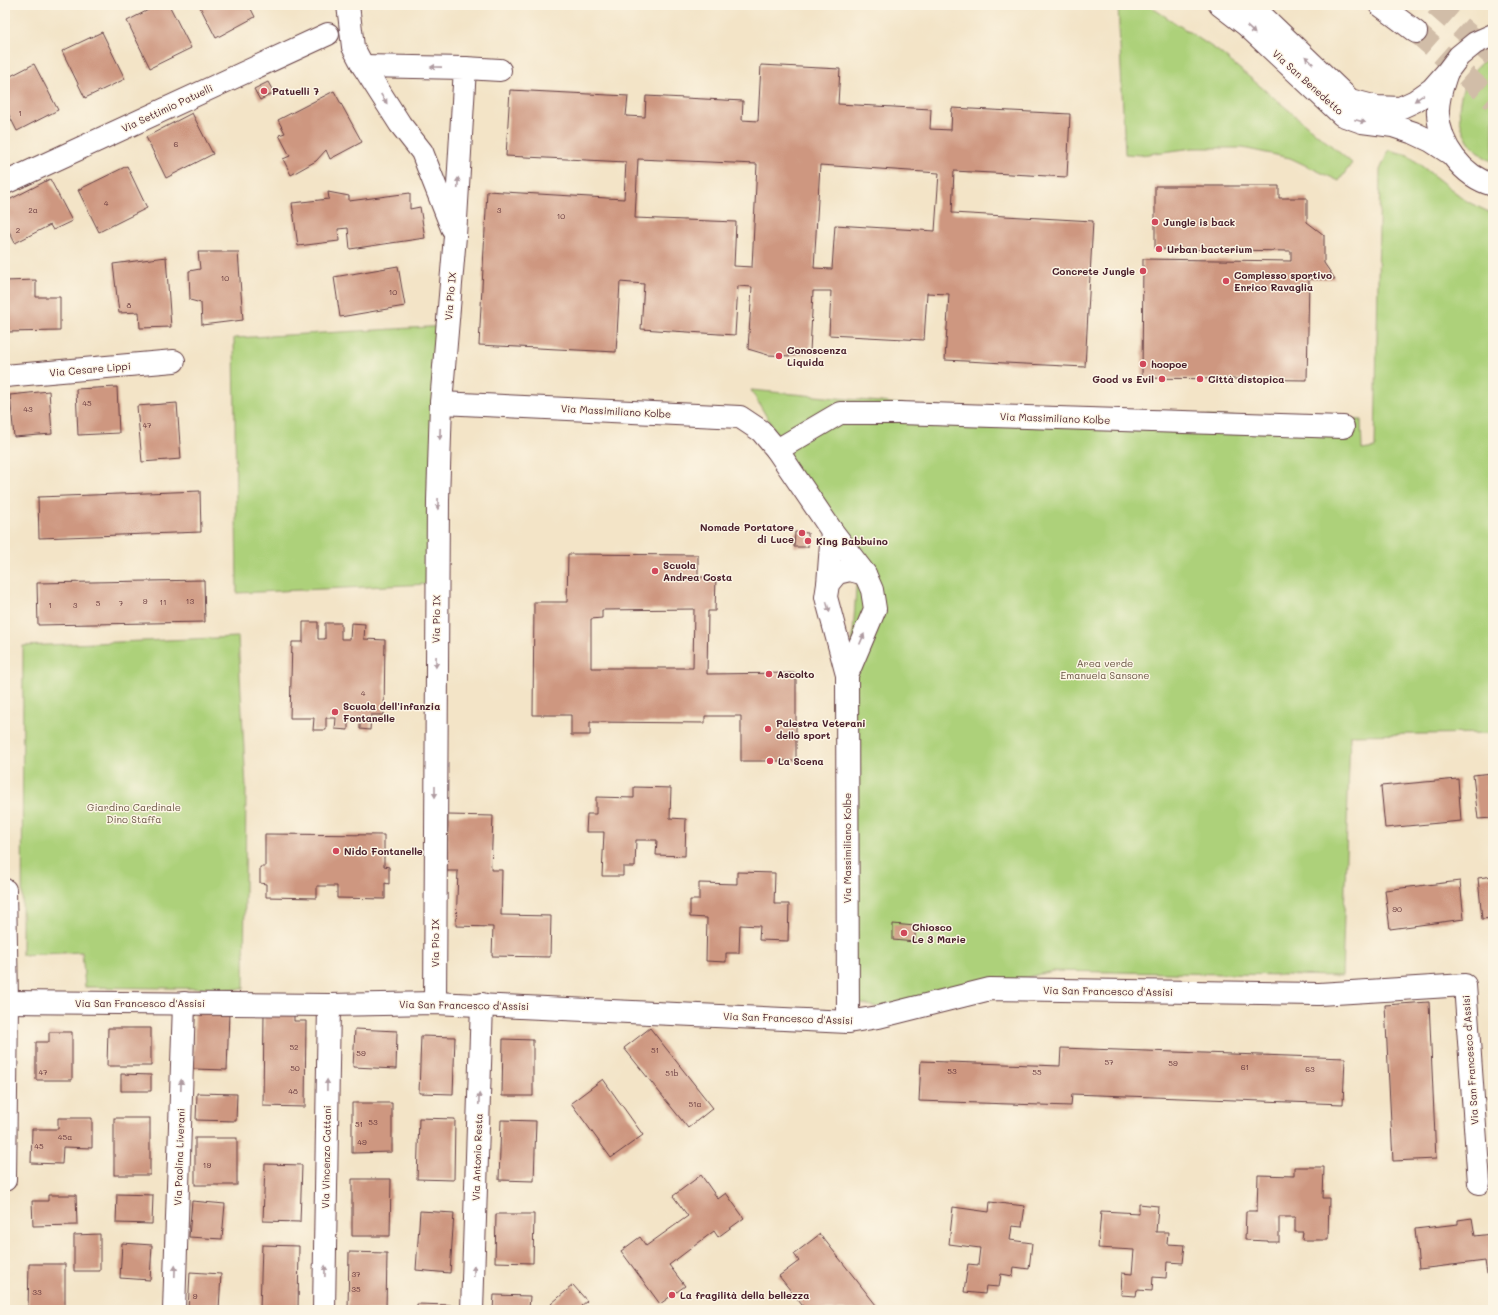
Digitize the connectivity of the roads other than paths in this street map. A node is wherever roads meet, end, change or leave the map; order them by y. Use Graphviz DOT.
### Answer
graph roads {
  1 [pos="348,5"];
  2 [pos="1220,5"];
  3 [pos="1251,5"];
  4 [pos="1380,5"];
  5 [pos="1416,32"];
  6 [pos="328,34"];
  7 [pos="1493,35"];
  8 [pos="363,66"];
  9 [pos="465,68"];
  10 [pos="500,70"];
  11 [pos="1448,72"];
  12 [pos="1451,154"];
  13 [pos="5,182"];
  14 [pos="1493,185"];
  15 [pos="455,236"];
  16 [pos="174,361"];
  17 [pos="5,376"];
  18 [pos="441,403"];
  19 [pos="1343,427"];
  20 [pos="776,450"];
  21 [pos="832,531"];
  22 [pos="865,574"];
  23 [pos="828,584"];
  24 [pos="847,675"];
  25 [pos="5,890"];
  26 [pos="6,1002"];
  27 [pos="184,1003"];
  28 [pos="434,1003"];
  29 [pos="329,1004"];
  30 [pos="482,1004"];
  31 [pos="848,1022"];
  32 [pos="5,1180"];
  33 [pos="1479,1183"];
  34 [pos="174,1310"];
  35 [pos="324,1310"];
  36 [pos="472,1310"];
  1 -- 8 [label="main road, Via Pio IX"];
  2 -- 12 [label="main road, Via San Benedetto, one-way"];
  11 -- 3 [label="main road, Via San Benedetto, one-way"];
  4 -- 5 [label="main road"];
  6 -- 13 [label="main road, Via Settimio Patuelli"];
  7 -- 11 [label="main road, Via San Benedetto"];
  9 -- 8 [label="main road, one-way"];
  8 -- 15 [label="main road, Via Pio IX, one-way"];
  9 -- 10 [label="main road"];
  15 -- 9 [label="main road, Via Pio IX, one-way"];
  11 -- 12 [label="main road, Via San Benedetto"];
  12 -- 14 [label="main road, Via San Benedetto"];
  15 -- 18 [label="main road, Via Pio IX"];
  16 -- 17 [label="main road, Via Cesare Lippi"];
  18 -- 20 [label="main road, Via Massimiliano Kolbe"];
  18 -- 28 [label="main road, Via Pio IX, one-way"];
  19 -- 20 [label="main road, Via Massimiliano Kolbe"];
  20 -- 21 [label="main road, Via Massimiliano Kolbe"];
  21 -- 22 [label="main road, Via Massimiliano Kolbe"];
  21 -- 23 [label="main road, Via Massimiliano Kolbe"];
  22 -- 23 [label="main road"];
  24 -- 22 [label="main road, Via Massimiliano Kolbe, one-way"];
  23 -- 24 [label="main road, Via Massimiliano Kolbe, one-way"];
  24 -- 31 [label="main road, Via Massimiliano Kolbe"];
  25 -- 26 [label="main road"];
  26 -- 27 [label="main road, Via San Francesco d'Assisi"];
  26 -- 32 [label="main road"];
  27 -- 29 [label="main road, Via San Francesco d'Assisi"];
  34 -- 27 [label="main road, Via Paolina Liverani, one-way"];
  28 -- 29 [label="main road, Via San Francesco d'Assisi"];
  28 -- 30 [label="main road, Via San Francesco d'Assisi"];
  35 -- 29 [label="main road, Via Vincenzo Cattani, one-way"];
  30 -- 31 [label="main road, Via San Francesco d'Assisi"];
  36 -- 30 [label="main road, Via Antonio Resta, one-way"];
  31 -- 33 [label="main road, Via San Francesco d'Assisi"];
}
